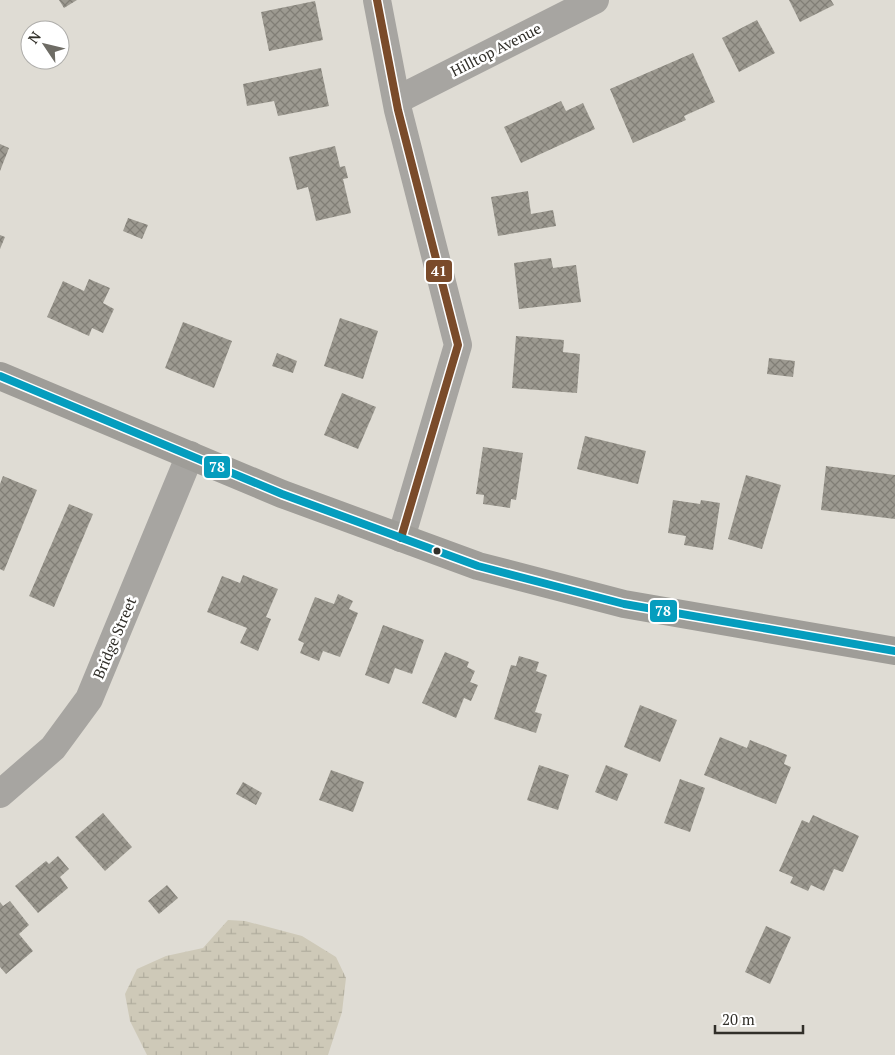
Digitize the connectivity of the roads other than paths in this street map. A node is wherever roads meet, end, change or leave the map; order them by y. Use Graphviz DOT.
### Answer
graph roads {
  1 [pos="377,0"];
  2 [pos="595,0"];
  3 [pos="397,100"];
  4 [pos="0,376"];
  5 [pos="190,456"];
  6 [pos="401,538"];
  7 [pos="895,651"];
  8 [pos="0,794"];
  1 -- 3 [label="street"];
  2 -- 3 [label="street, Hilltop Avenue"];
  3 -- 6 [label="street"];
  4 -- 5 [label="main road"];
  5 -- 6 [label="main road"];
  5 -- 8 [label="street, Bridge Street"];
  6 -- 7 [label="main road"];
}
